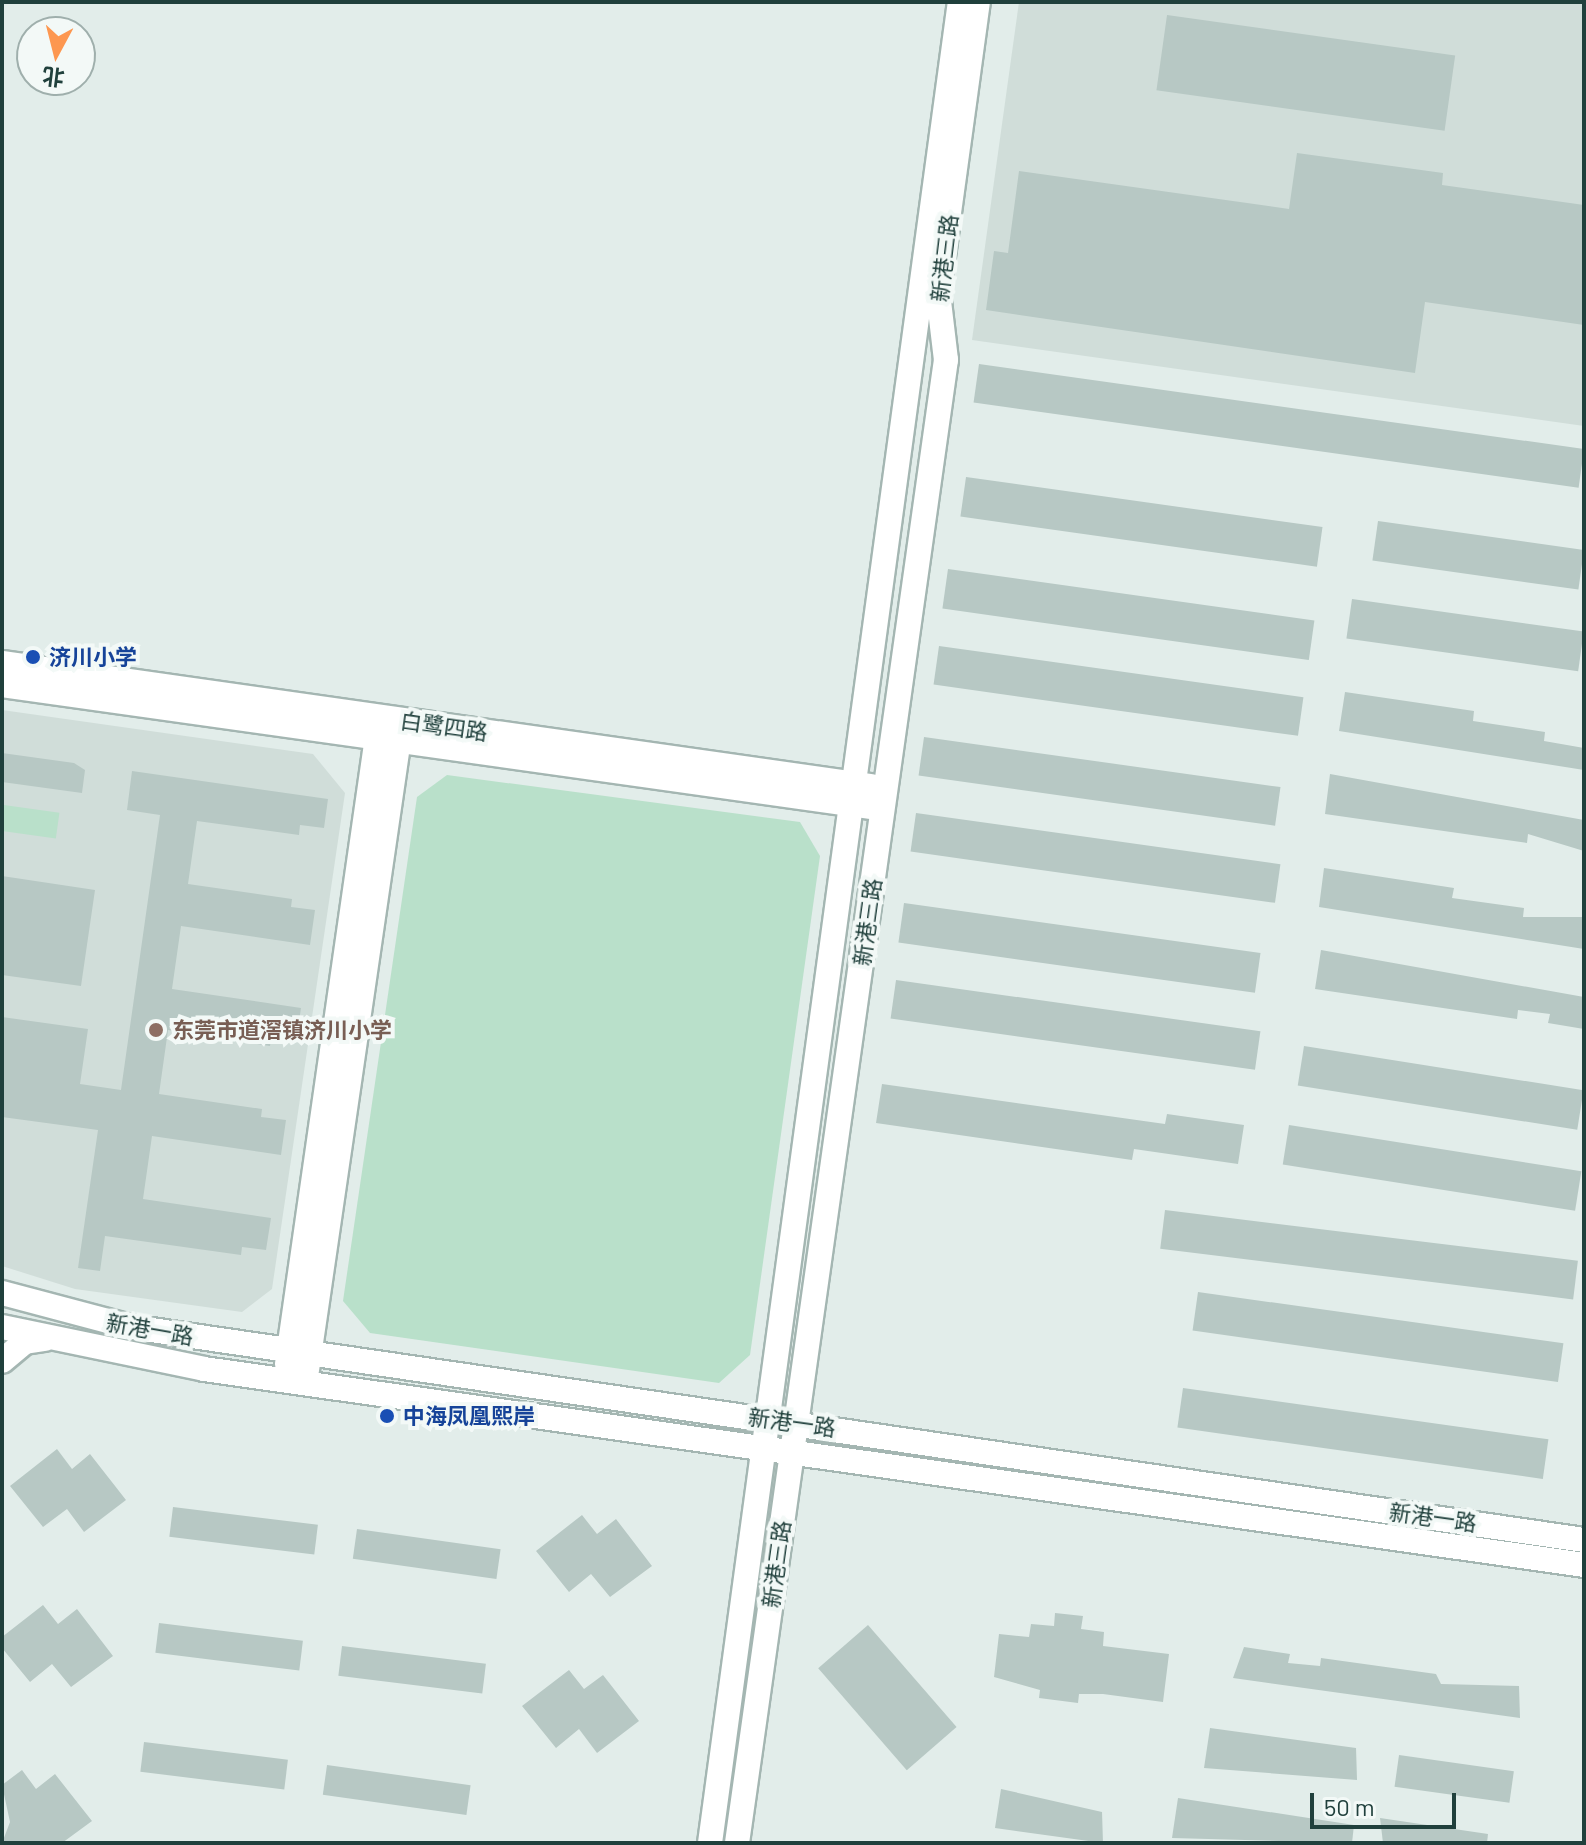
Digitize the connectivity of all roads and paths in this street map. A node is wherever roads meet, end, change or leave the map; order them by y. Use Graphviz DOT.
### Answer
graph roads {
  1 [pos="960,2"];
  2 [pos="978,2"];
  3 [pos="2,663"];
  4 [pos="2,685"];
  5 [pos="390,729"];
  6 [pos="857,794"];
  7 [pos="884,798"];
  8 [pos="2,1293"];
  9 [pos="2,1327"];
  10 [pos="46,1339"];
  11 [pos="299,1352"];
  12 [pos="2,1361"];
  13 [pos="295,1382"];
  14 [pos="769,1419"];
  15 [pos="796,1423"];
  16 [pos="765,1450"];
  17 [pos="792,1454"];
  18 [pos="1584,1540"];
  19 [pos="1584,1565"];
  20 [pos="710,1843"];
  21 [pos="737,1843"];
  1 -- 6 [label="street, 新港三路"];
  2 -- 7 [label="street, 新港三路"];
  3 -- 5 [label="street, 白鹭四路"];
  4 -- 5 [label="street, 白鹭四路"];
  5 -- 6 [label="street, 白鹭四路"];
  5 -- 11 [label="street"];
  6 -- 7 [label="street, 白鹭四路"];
  6 -- 14 [label="street, 新港三路"];
  7 -- 15 [label="street, 新港三路"];
  8 -- 11 [label="street, 新港一路"];
  9 -- 10 [label="street, 新港一路"];
  10 -- 12 [label="street"];
  10 -- 13 [label="street, 新港一路"];
  11 -- 13 [label="street"];
  11 -- 14 [label="street, 新港一路"];
  13 -- 16 [label="street, 新港一路"];
  14 -- 15 [label="street, 新港一路"];
  14 -- 16 [label="street, 新港三路"];
  15 -- 17 [label="street, 新港三路"];
  15 -- 18 [label="street, 新港一路"];
  16 -- 17 [label="street, 新港一路"];
  16 -- 20 [label="street, 新港三路"];
  17 -- 19 [label="street, 新港一路"];
  17 -- 21 [label="street, 新港三路"];
}
